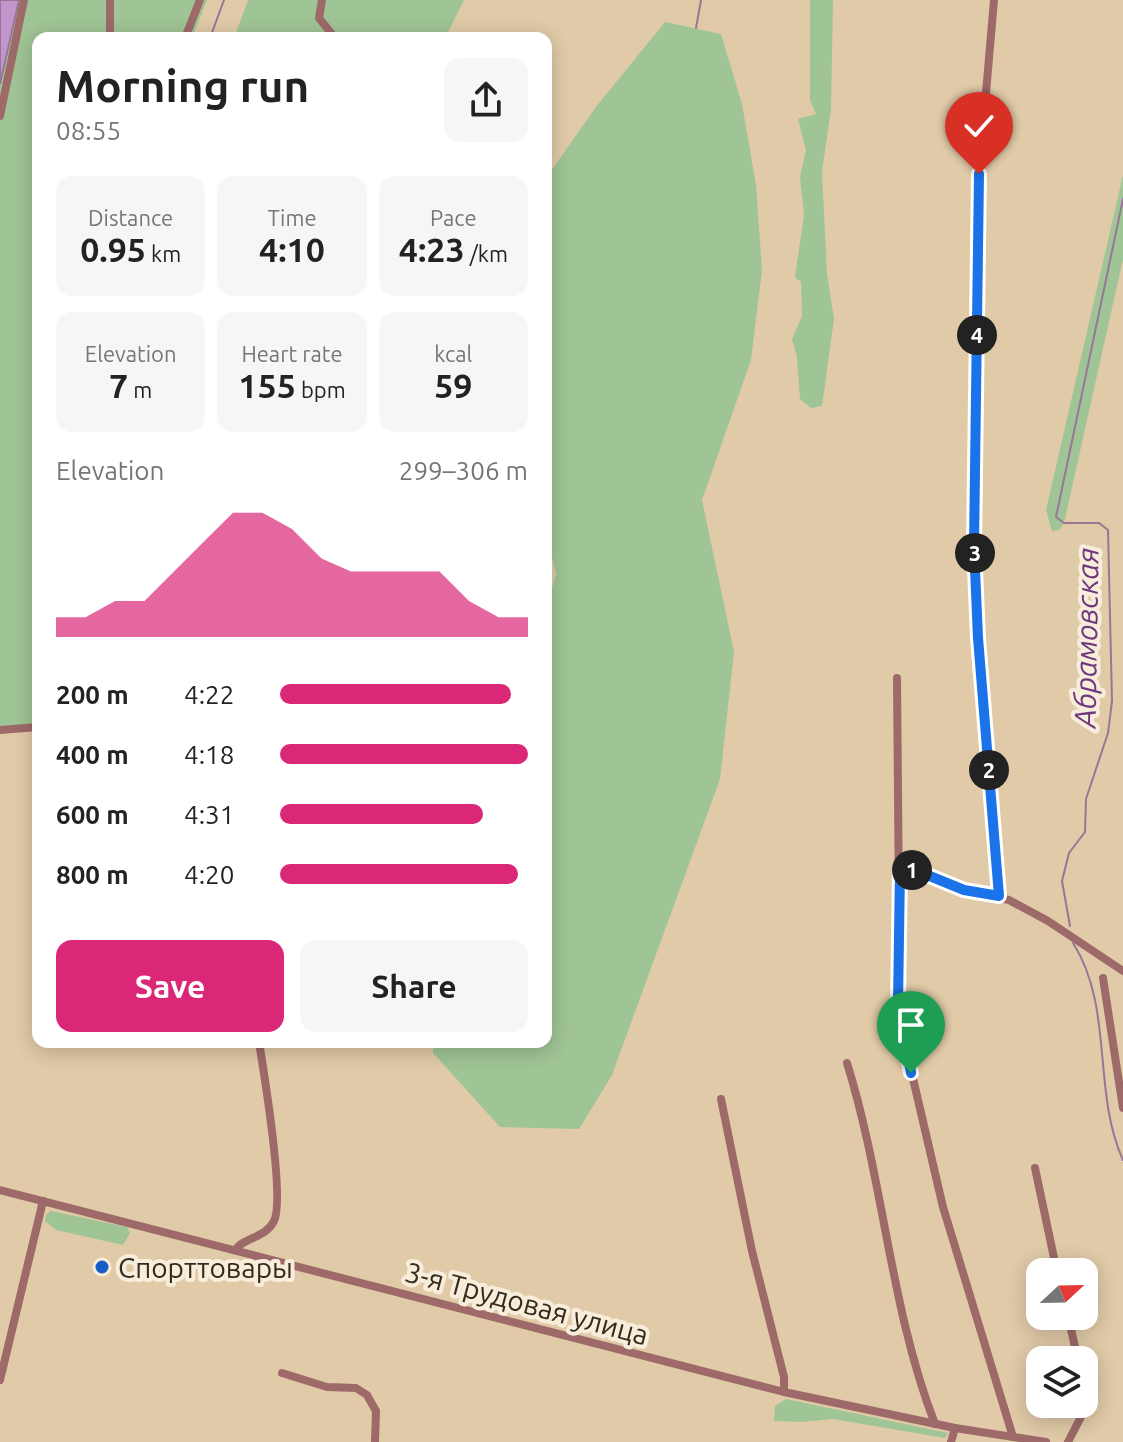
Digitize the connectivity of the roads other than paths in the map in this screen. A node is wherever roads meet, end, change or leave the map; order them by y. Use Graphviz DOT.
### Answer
graph roads {
  1 [pos="24,0"];
  2 [pos="110,0"];
  3 [pos="200,0"];
  4 [pos="322,0"];
  5 [pos="994,0"];
  6 [pos="110,32"];
  7 [pos="187,32"];
  8 [pos="330,32"];
  9 [pos="0,116"];
  10 [pos="897,678"];
  11 [pos="32,727"];
  12 [pos="0,730"];
  13 [pos="900,869"];
  14 [pos="999,896"];
  15 [pos="1123,971"];
  16 [pos="1103,978"];
  17 [pos="260,1048"];
  18 [pos="847,1063"];
  19 [pos="721,1099"];
  20 [pos="1123,1108"];
  21 [pos="1035,1168"];
  22 [pos="0,1190"];
  23 [pos="43,1201"];
  24 [pos="235,1250"];
  25 [pos="1054,1258"];
  26 [pos="282,1373"];
  27 [pos="0,1380"];
  28 [pos="784,1392"];
  29 [pos="1080,1418"];
  30 [pos="935,1424"];
  31 [pos="955,1428"];
  32 [pos="1013,1439"];
  33 [pos="375,1442"];
  34 [pos="951,1442"];
  35 [pos="1046,1442"];
  36 [pos="1068,1442"];
  1 -- 9 [label="street"];
  2 -- 6 [label="street"];
  3 -- 7 [label="street"];
  4 -- 8 [label="street"];
  5 -- 14 [label="street"];
  10 -- 13 [label="street"];
  11 -- 12 [label="street"];
  13 -- 14 [label="street"];
  13 -- 32 [label="street"];
  14 -- 15 [label="street"];
  16 -- 20 [label="street"];
  17 -- 24 [label="street"];
  18 -- 30 [label="street"];
  19 -- 28 [label="street"];
  21 -- 25 [label="street"];
  22 -- 23 [label="street, 3-я Трудовая улица"];
  23 -- 24 [label="street, 3-я Трудовая улица"];
  23 -- 27 [label="street"];
  24 -- 28 [label="street, 3-я Трудовая улица"];
  26 -- 33 [label="street"];
  28 -- 30 [label="street, 3-я Трудовая улица"];
  29 -- 36 [label="street"];
  30 -- 31 [label="street, 3-я Трудовая улица"];
  31 -- 32 [label="street, 3-я Трудовая улица"];
  31 -- 34 [label="street"];
  32 -- 35 [label="street, 3-я Трудовая улица"];
}
